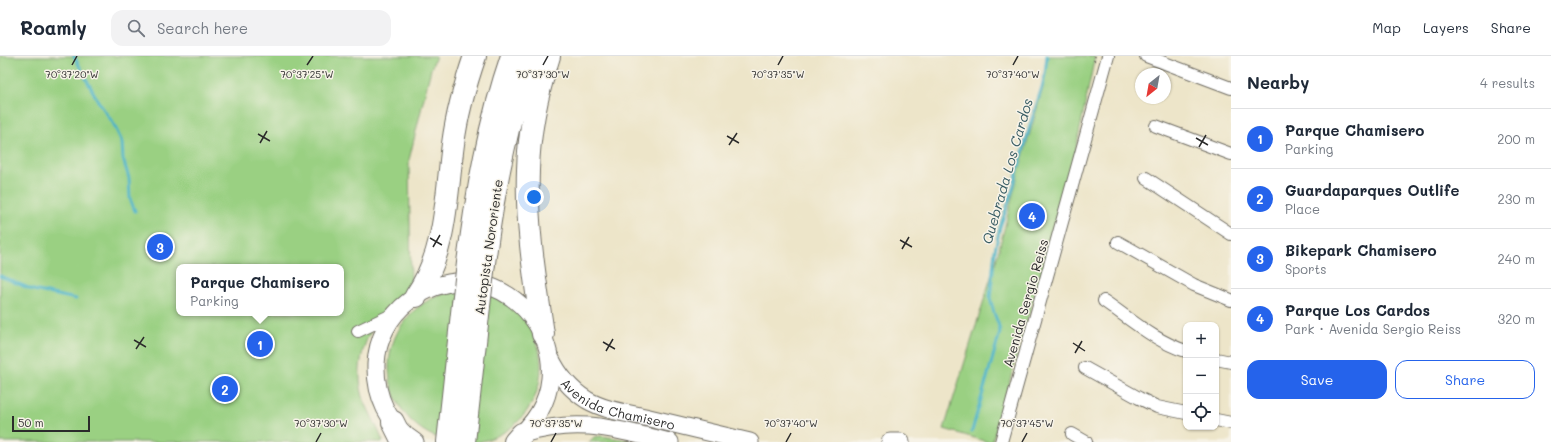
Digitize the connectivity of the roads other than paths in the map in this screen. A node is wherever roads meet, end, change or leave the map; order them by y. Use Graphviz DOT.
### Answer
graph roads {
  1 [pos="475,56"];
  2 [pos="512,56"];
  3 [pos="529,56"];
  4 [pos="549,56"];
  5 [pos="1108,56"];
  6 [pos="1146,56"];
  7 [pos="1231,88"];
  8 [pos="1156,126"];
  9 [pos="1231,154"];
  10 [pos="1146,178"];
  11 [pos="1231,234"];
  12 [pos="1118,242"];
  13 [pos="476,263"];
  14 [pos="416,296"];
  15 [pos="1231,300"];
  16 [pos="1104,301"];
  17 [pos="396,313"];
  18 [pos="358,331"];
  19 [pos="543,334"];
  20 [pos="1183,350"];
  21 [pos="549,354"];
  22 [pos="1219,360"];
  23 [pos="1231,362"];
  24 [pos="1085,368"];
  25 [pos="1183,412"];
  26 [pos="1219,421"];
  27 [pos="393,422"];
  28 [pos="1231,423"];
  29 [pos="1072,434"];
  30 [pos="457,438"];
  31 [pos="517,439"];
  32 [pos="403,442"];
  33 [pos="415,442"];
  34 [pos="670,442"];
  35 [pos="750,442"];
  36 [pos="890,442"];
  37 [pos="901,442"];
  38 [pos="1001,442"];
  39 [pos="1086,442"];
  1 -- 14 [label="highway"];
  2 -- 13 [label="highway, Autopista Nororiente"];
  3 -- 13 [label="highway, Autopista Nororiente"];
  4 -- 19 [label="highway"];
  5 -- 38 [label="street, Avenida Sergio Reiss"];
  6 -- 7 [label="street"];
  8 -- 9 [label="street"];
  10 -- 11 [label="street"];
  12 -- 15 [label="street"];
  13 -- 30 [label="highway, Autopista Nororiente, bridge"];
  14 -- 17 [label="street"];
  14 -- 19 [label="street"];
  16 -- 20 [label="street"];
  17 -- 18 [label="street"];
  17 -- 27 [label="street"];
  19 -- 21 [label="street"];
  21 -- 31 [label="street"];
  21 -- 35 [label="street, Avenida Chamisero"];
  22 -- 23 [label="street"];
  24 -- 25 [label="street"];
  26 -- 28 [label="street"];
  27 -- 32 [label="highway"];
  27 -- 33 [label="street"];
  29 -- 39 [label="street"];
  31 -- 34 [label="street, Avenida Chamisero"];
  36 -- 37 [label="street"];
}
